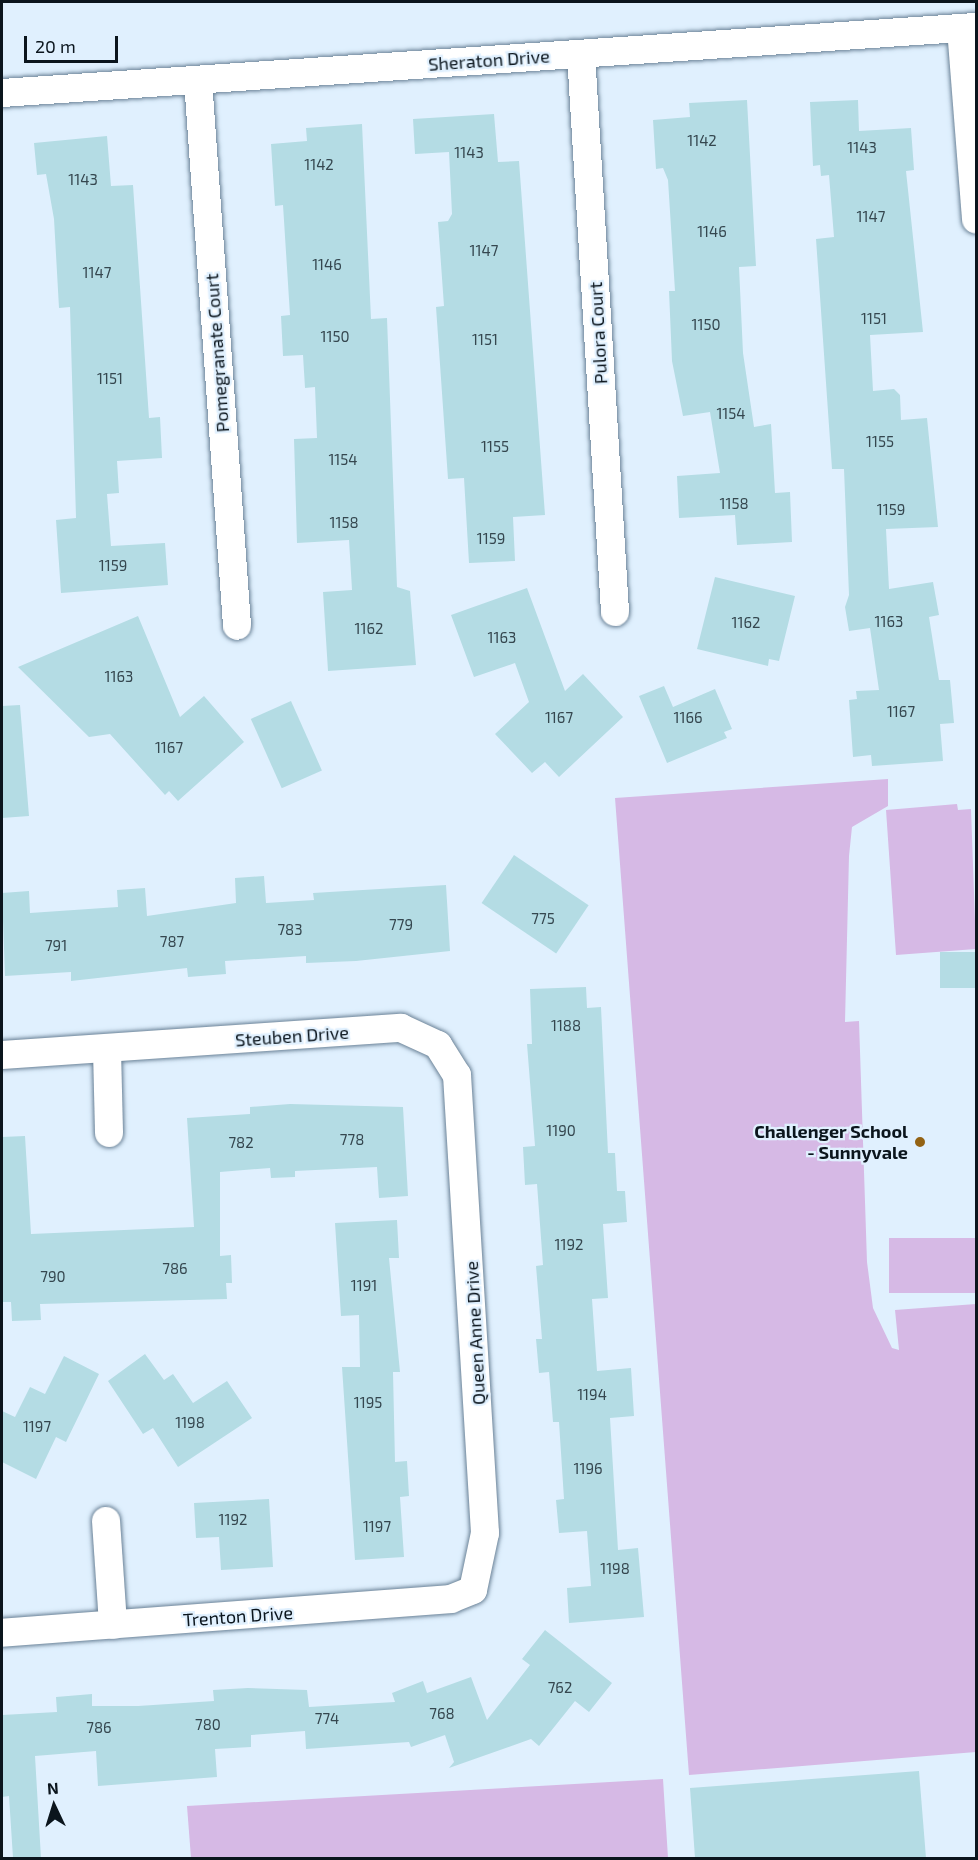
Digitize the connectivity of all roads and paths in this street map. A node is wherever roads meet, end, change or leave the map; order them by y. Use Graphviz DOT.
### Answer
graph roads {
  1 [pos="969,27"];
  2 [pos="582,54"];
  3 [pos="198,80"];
  4 [pos="2,93"];
  5 [pos="976,219"];
  6 [pos="615,612"];
  7 [pos="237,626"];
  8 [pos="107,1050"];
  9 [pos="2,1055"];
  10 [pos="457,1075"];
  11 [pos="109,1133"];
  12 [pos="106,1521"];
  13 [pos="473,1590"];
  14 [pos="113,1625"];
  15 [pos="2,1633"];
  1 -- 2 [label="street, Sheraton Drive"];
  1 -- 5 [label="street"];
  2 -- 3 [label="street, Sheraton Drive"];
  2 -- 6 [label="street, Pulora Court"];
  3 -- 4 [label="street, Sheraton Drive"];
  3 -- 7 [label="street, Pomegranate Court"];
  8 -- 9 [label="street, Steuben Drive"];
  8 -- 10 [label="street, Steuben Drive"];
  8 -- 11 [label="street"];
  10 -- 13 [label="street, Queen Anne Drive"];
  12 -- 14 [label="street"];
  13 -- 14 [label="street, Trenton Drive"];
  14 -- 15 [label="street, Trenton Drive"];
}
